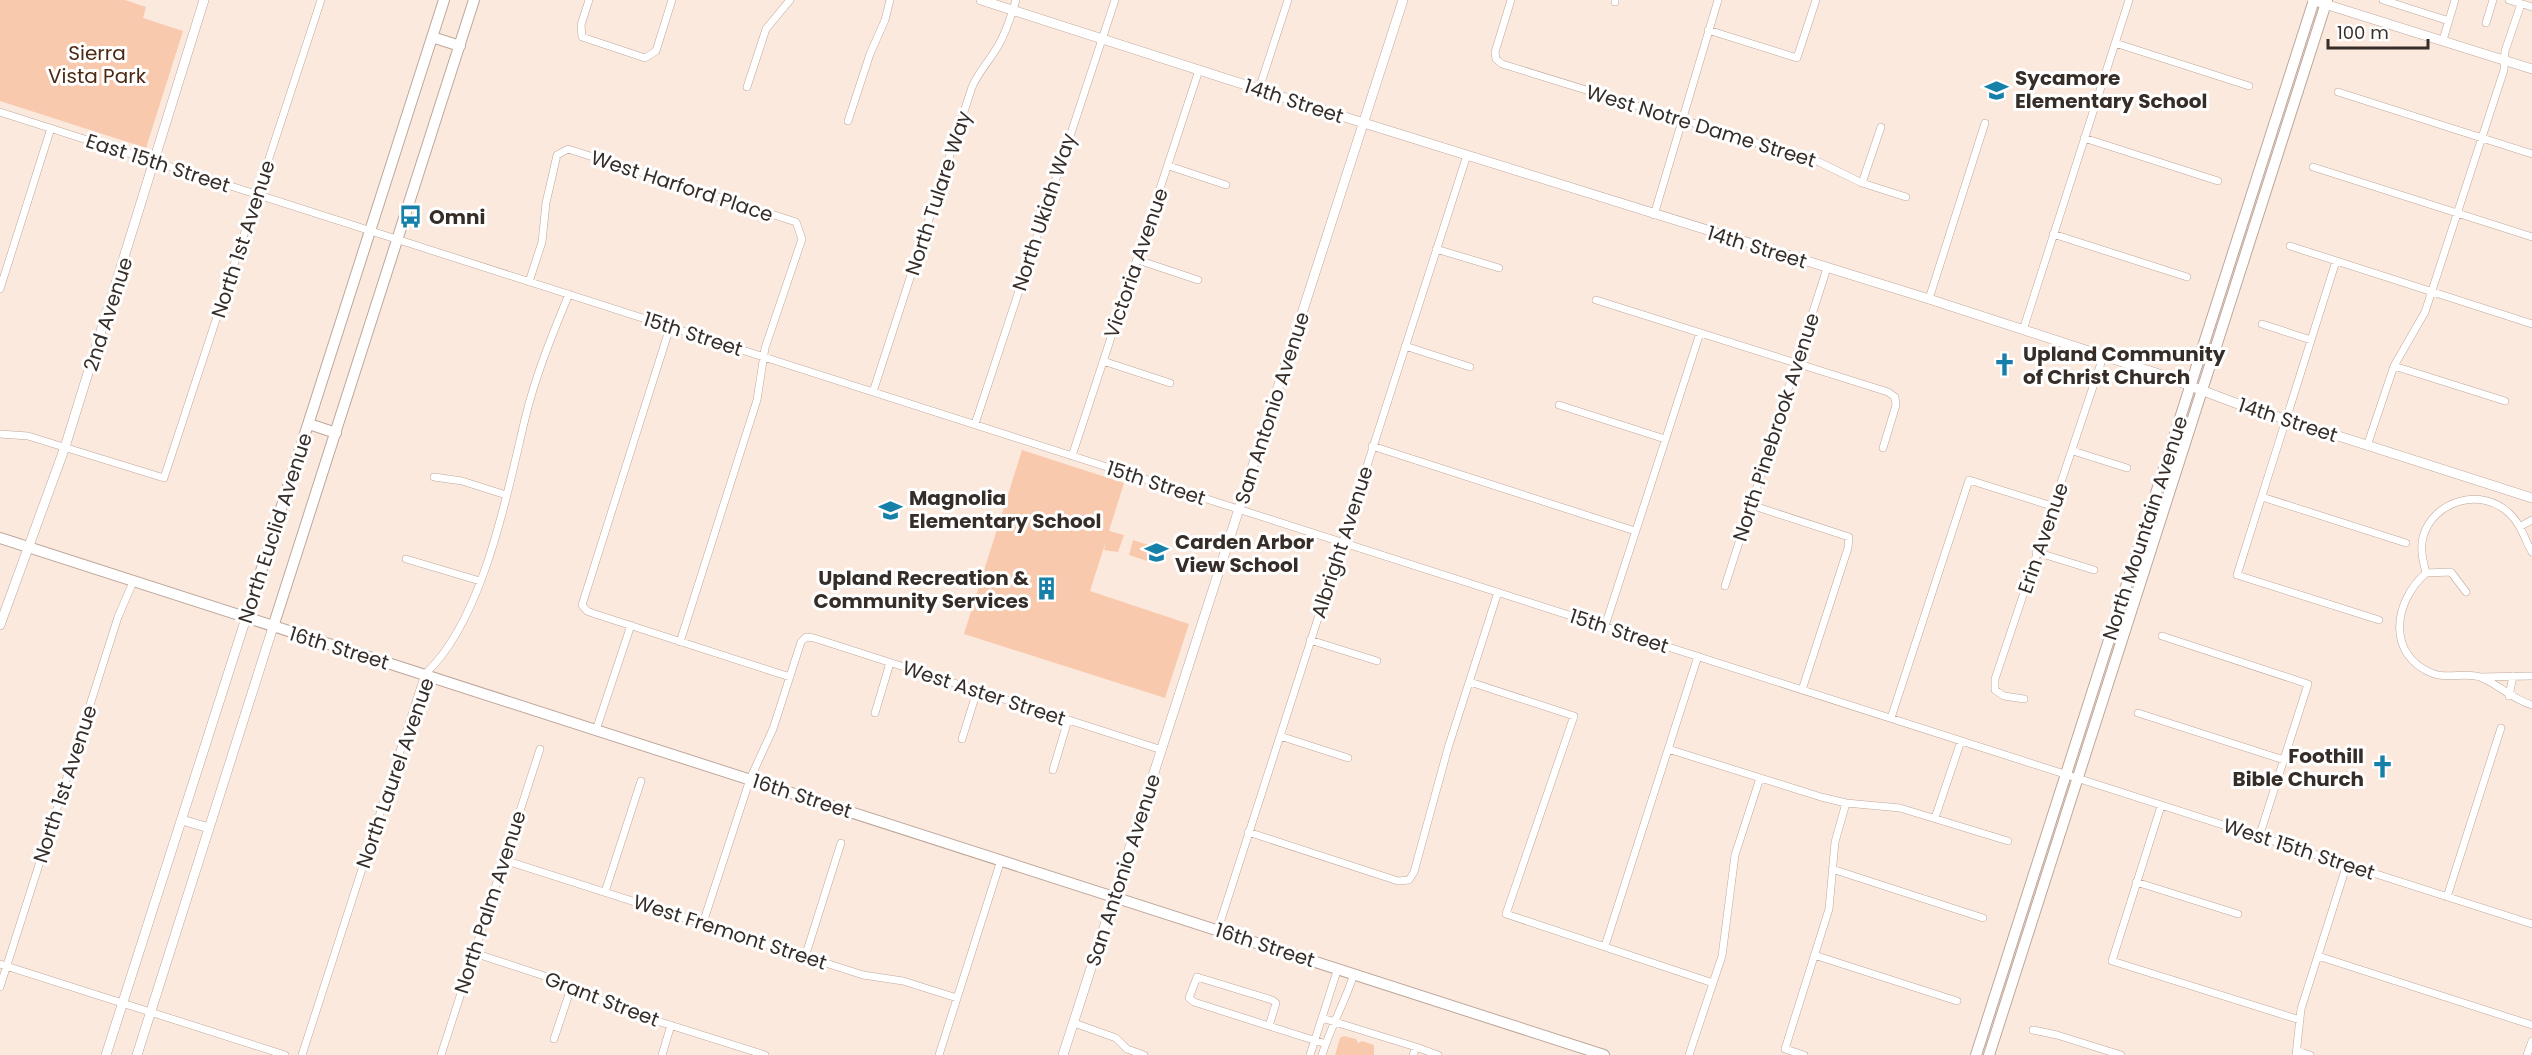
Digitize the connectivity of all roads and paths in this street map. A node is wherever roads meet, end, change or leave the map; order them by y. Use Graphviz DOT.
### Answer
graph roads {
  1 [pos="204,0"];
  2 [pos="321,0"];
  3 [pos="444,0"];
  4 [pos="474,0"];
  5 [pos="589,0"];
  6 [pos="672,0"];
  7 [pos="790,0"];
  8 [pos="890,0"];
  9 [pos="981,0"];
  10 [pos="1016,0"];
  11 [pos="1115,0"];
  12 [pos="1288,0"];
  13 [pos="1403,0"];
  14 [pos="1511,0"];
  15 [pos="1718,0"];
  16 [pos="1816,0"];
  17 [pos="2129,0"];
  18 [pos="2313,0"];
  19 [pos="2383,0"];
  20 [pos="2455,0"];
  21 [pos="2493,0"];
  22 [pos="2509,0"];
  23 [pos="2326,2"];
  24 [pos="2521,3"];
  25 [pos="2532,7"];
  26 [pos="1013,10"];
  27 [pos="2449,21"];
  28 [pos="2486,23"];
  29 [pos="1708,30"];
  30 [pos="432,37"];
  31 [pos="1103,40"];
  32 [pos="2443,40"];
  33 [pos="2115,44"];
  34 [pos="460,46"];
  35 [pos="2504,60"];
  36 [pos="2532,69"];
  37 [pos="1199,70"];
  38 [pos="2249,86"];
  39 [pos="747,87"];
  40 [pos="1259,89"];
  41 [pos="2338,92"];
  42 [pos="0,112"];
  43 [pos="1682,120"];
  44 [pos="849,121"];
  45 [pos="1363,123"];
  46 [pos="1985,123"];
  47 [pos="1881,127"];
  48 [pos="51,128"];
  49 [pos="2084,138"];
  50 [pos="2482,138"];
  51 [pos="2532,154"];
  52 [pos="1467,155"];
  53 [pos="153,161"];
  54 [pos="1169,166"];
  55 [pos="2313,167"];
  56 [pos="2218,181"];
  57 [pos="1862,183"];
  58 [pos="1226,185"];
  59 [pos="258,195"];
  60 [pos="1906,198"];
  61 [pos="2458,214"];
  62 [pos="1654,215"];
  63 [pos="370,231"];
  64 [pos="2054,234"];
  65 [pos="384,235"];
  66 [pos="2532,237"];
  67 [pos="399,240"];
  68 [pos="2290,246"];
  69 [pos="1436,249"];
  70 [pos="1138,260"];
  71 [pos="2336,261"];
  72 [pos="1499,268"];
  73 [pos="1827,268"];
  74 [pos="2187,277"];
  75 [pos="1198,280"];
  76 [pos="529,282"];
  77 [pos="0,289"];
  78 [pos="2432,292"];
  79 [pos="569,294"];
  80 [pos="1929,299"];
  81 [pos="1596,300"];
  82 [pos="2262,324"];
  83 [pos="2532,324"];
  84 [pos="670,327"];
  85 [pos="2023,330"];
  86 [pos="1700,333"];
  87 [pos="2311,340"];
  88 [pos="1405,346"];
  89 [pos="763,356"];
  90 [pos="2103,357"];
  91 [pos="1103,361"];
  92 [pos="1796,364"];
  93 [pos="2394,366"];
  94 [pos="1470,367"];
  95 [pos="1170,383"];
  96 [pos="2191,386"];
  97 [pos="2202,390"];
  98 [pos="873,392"];
  99 [pos="2505,401"];
  100 [pos="1559,405"];
  101 [pos="2287,419"];
  102 [pos="309,424"];
  103 [pos="975,424"];
  104 [pos="336,433"];
  105 [pos="0,434"];
  106 [pos="1665,439"];
  107 [pos="1372,446"];
  108 [pos="2367,446"];
  109 [pos="65,447"];
  110 [pos="1883,448"];
  111 [pos="2073,451"];
  112 [pos="1072,456"];
  113 [pos="2127,468"];
  114 [pos="434,477"];
  115 [pos="506,495"];
  116 [pos="2262,497"];
  117 [pos="2532,498"];
  118 [pos="1751,505"];
  119 [pos="2055,507"];
  120 [pos="1239,510"];
  121 [pos="2532,520"];
  122 [pos="2521,526"];
  123 [pos="1635,531"];
  124 [pos="0,538"];
  125 [pos="1342,542"];
  126 [pos="2406,543"];
  127 [pos="29,547"];
  128 [pos="2036,552"];
  129 [pos="2532,552"];
  130 [pos="406,559"];
  131 [pos="2094,570"];
  132 [pos="2426,573"];
  133 [pos="480,581"];
  134 [pos="133,582"];
  135 [pos="1725,586"];
  136 [pos="1498,592"];
  137 [pos="2466,592"];
  138 [pos="3,603"];
  139 [pos="246,618"];
  140 [pos="2379,620"];
  141 [pos="0,625"];
  142 [pos="631,625"];
  143 [pos="1605,626"];
  144 [pos="273,627"];
  145 [pos="2162,636"];
  146 [pos="1310,640"];
  147 [pos="680,642"];
  148 [pos="1698,656"];
  149 [pos="1377,661"];
  150 [pos="890,663"];
  151 [pos="425,674"];
  152 [pos="2513,676"];
  153 [pos="2532,676"];
  154 [pos="790,677"];
  155 [pos="2479,677"];
  156 [pos="1470,682"];
  157 [pos="1802,690"];
  158 [pos="977,691"];
  159 [pos="2509,696"];
  160 [pos="2024,699"];
  161 [pos="2532,705"];
  162 [pos="875,713"];
  163 [pos="2138,713"];
  164 [pos="1891,718"];
  165 [pos="1068,720"];
  166 [pos="2501,728"];
  167 [pos="596,730"];
  168 [pos="1280,736"];
  169 [pos="963,739"];
  170 [pos="1961,741"];
  171 [pos="540,749"];
  172 [pos="1668,749"];
  173 [pos="1162,750"];
  174 [pos="1348,758"];
  175 [pos="2284,760"];
  176 [pos="1053,770"];
  177 [pos="2066,774"];
  178 [pos="1760,778"];
  179 [pos="2077,778"];
  180 [pos="750,779"];
  181 [pos="641,781"];
  182 [pos="1846,803"];
  183 [pos="2161,806"];
  184 [pos="1935,818"];
  185 [pos="182,820"];
  186 [pos="209,828"];
  187 [pos="1248,832"];
  188 [pos="2259,837"];
  189 [pos="2008,842"];
  190 [pos="841,843"];
  191 [pos="504,860"];
  192 [pos="1002,860"];
  193 [pos="2347,864"];
  194 [pos="1832,869"];
  195 [pos="2136,882"];
  196 [pos="605,892"];
  197 [pos="1115,896"];
  198 [pos="2447,897"];
  199 [pos="2238,914"];
  200 [pos="1983,918"];
  201 [pos="703,923"];
  202 [pos="2532,924"];
  203 [pos="1218,929"];
  204 [pos="1605,946"];
  205 [pos="474,953"];
  206 [pos="1814,955"];
  207 [pos="2318,956"];
  208 [pos="805,957"];
  209 [pos="3,965"];
  210 [pos="1338,968"];
  211 [pos="1354,974"];
  212 [pos="1713,983"];
  213 [pos="572,985"];
  214 [pos="0,987"];
  215 [pos="957,998"];
  216 [pos="1957,1001"];
  217 [pos="122,1003"];
  218 [pos="151,1012"];
  219 [pos="1322,1018"];
  220 [pos="2300,1020"];
  221 [pos="1333,1021"];
  222 [pos="1074,1023"];
  223 [pos="671,1025"];
  224 [pos="2532,1025"];
  225 [pos="1269,1026"];
  226 [pos="2033,1030"];
  227 [pos="554,1039"];
  228 [pos="1315,1041"];
  229 [pos="2532,1041"];
  230 [pos="1122,1044"];
  231 [pos="1326,1044"];
  232 [pos="1414,1051"];
  233 [pos="2098,1052"];
  234 [pos="2297,1053"];
  235 [pos="106,1055"];
  236 [pos="137,1055"];
  237 [pos="285,1055"];
  238 [pos="302,1055"];
  239 [pos="441,1055"];
  240 [pos="662,1055"];
  241 [pos="765,1055"];
  242 [pos="939,1055"];
  243 [pos="1064,1055"];
  244 [pos="1118,1055"];
  245 [pos="1144,1055"];
  246 [pos="1310,1055"];
  247 [pos="1322,1055"];
  248 [pos="1438,1055"];
  249 [pos="1604,1055"];
  250 [pos="1689,1055"];
  251 [pos="1804,1055"];
  252 [pos="1976,1055"];
  253 [pos="1989,1055"];
  254 [pos="2121,1055"];
  255 [pos="2310,1055"];
  256 [pos="2527,1055"];
  1 -- 53 [label="street, 2nd Avenue"];
  2 -- 59 [label="street, North 1st Avenue"];
  3 -- 30 [label="main road, North Euclid Avenue"];
  4 -- 34 [label="main road, North Euclid Avenue"];
  5 -- 6 [label="street"];
  7 -- 39 [label="street"];
  8 -- 44 [label="street"];
  9 -- 26 [label="street, 14th Street"];
  10 -- 26 [label="street, North Tulare Way"];
  11 -- 31 [label="street, North Ukiah Way"];
  12 -- 40 [label="street"];
  13 -- 45 [label="street, San Antonio Avenue"];
  14 -- 43 [label="street, West Notre Dame Street"];
  15 -- 29 [label="street"];
  16 -- 29 [label="street"];
  17 -- 33 [label="street"];
  18 -- 23 [label="street"];
  18 -- 96 [label="main road, North Mountain Avenue"];
  19 -- 27 [label="street"];
  20 -- 27 [label="street"];
  21 -- 28 [label="street"];
  22 -- 24 [label="street"];
  23 -- 32 [label="street"];
  23 -- 97 [label="main road, North Mountain Avenue"];
  24 -- 25 [label="street"];
  24 -- 35 [label="street"];
  26 -- 31 [label="street, 14th Street"];
  26 -- 98 [label="street, North Tulare Way"];
  27 -- 32 [label="street"];
  29 -- 43 [label="street"];
  30 -- 34 [label="main road"];
  30 -- 63 [label="main road, North Euclid Avenue"];
  31 -- 37 [label="street, 14th Street"];
  31 -- 103 [label="street, North Ukiah Way"];
  32 -- 35 [label="street"];
  33 -- 38 [label="street"];
  33 -- 49 [label="street"];
  34 -- 67 [label="main road, North Euclid Avenue"];
  35 -- 36 [label="street"];
  35 -- 50 [label="street"];
  37 -- 40 [label="street, 14th Street"];
  37 -- 54 [label="street, Victoria Avenue"];
  40 -- 45 [label="street, 14th Street"];
  41 -- 50 [label="street"];
  42 -- 48 [label="street, East 15th Street"];
  43 -- 57 [label="street, West Notre Dame Street"];
  43 -- 62 [label="street"];
  45 -- 52 [label="street, 14th Street"];
  45 -- 120 [label="street, San Antonio Avenue"];
  46 -- 80 [label="street"];
  47 -- 57 [label="street"];
  48 -- 53 [label="street, East 15th Street"];
  48 -- 77 [label="street"];
  49 -- 56 [label="street"];
  49 -- 64 [label="street"];
  50 -- 51 [label="street"];
  50 -- 61 [label="street"];
  52 -- 62 [label="street, 14th Street"];
  52 -- 69 [label="street, Albright Avenue"];
  53 -- 59 [label="street, East 15th Street"];
  53 -- 109 [label="street, 2nd Avenue"];
  54 -- 58 [label="street"];
  54 -- 70 [label="street, Victoria Avenue"];
  55 -- 61 [label="street"];
  57 -- 60 [label="street, West Notre Dame Street"];
  59 -- 63 [label="street, East 15th Street"];
  59 -- 109 [label="street, North 1st Avenue"];
  61 -- 66 [label="street"];
  61 -- 78 [label="street"];
  62 -- 73 [label="street, 14th Street"];
  63 -- 65 [label="street, East 15th Street"];
  63 -- 102 [label="main road, North Euclid Avenue"];
  64 -- 74 [label="street"];
  64 -- 85 [label="street"];
  65 -- 67 [label="street, 15th Street"];
  67 -- 76 [label="street, 15th Street"];
  67 -- 104 [label="main road, North Euclid Avenue"];
  68 -- 71 [label="street"];
  69 -- 72 [label="street"];
  69 -- 88 [label="street, Albright Avenue"];
  70 -- 75 [label="street"];
  70 -- 91 [label="street, Victoria Avenue"];
  71 -- 78 [label="street"];
  71 -- 87 [label="street"];
  73 -- 80 [label="street, 14th Street"];
  73 -- 92 [label="street, North Pinebrook Avenue"];
  76 -- 79 [label="street, 15th Street"];
  76 -- 89 [label="street, West Harford Place"];
  78 -- 83 [label="street"];
  78 -- 93 [label="street"];
  79 -- 84 [label="street, 15th Street"];
  79 -- 115 [label="street, North Laurel Avenue"];
  80 -- 85 [label="street, 14th Street"];
  81 -- 86 [label="street"];
  82 -- 87 [label="street"];
  84 -- 89 [label="street, 15th Street"];
  84 -- 142 [label="street"];
  85 -- 90 [label="street, 14th Street"];
  86 -- 92 [label="street"];
  86 -- 106 [label="street"];
  87 -- 101 [label="street"];
  88 -- 94 [label="street"];
  88 -- 107 [label="street, Albright Avenue"];
  89 -- 98 [label="street, 15th Street"];
  89 -- 147 [label="street"];
  90 -- 96 [label="street, 14th Street"];
  90 -- 111 [label="street, Erin Avenue"];
  91 -- 95 [label="street"];
  91 -- 112 [label="street, Victoria Avenue"];
  92 -- 110 [label="street"];
  92 -- 118 [label="street, North Pinebrook Avenue"];
  93 -- 99 [label="street"];
  93 -- 108 [label="street"];
  96 -- 97 [label="street, 14th Street"];
  96 -- 177 [label="main road, North Mountain Avenue"];
  97 -- 101 [label="street, 14th Street"];
  97 -- 179 [label="main road, North Mountain Avenue"];
  98 -- 103 [label="street, 15th Street"];
  100 -- 106 [label="street"];
  101 -- 108 [label="street, 14th Street"];
  101 -- 116 [label="street"];
  102 -- 104 [label="main road"];
  102 -- 139 [label="main road, North Euclid Avenue"];
  103 -- 112 [label="street, 15th Street"];
  104 -- 144 [label="main road, North Euclid Avenue"];
  105 -- 109 [label="street"];
  106 -- 123 [label="street"];
  107 -- 123 [label="street"];
  107 -- 125 [label="street, Albright Avenue"];
  108 -- 117 [label="street, 14th Street"];
  109 -- 127 [label="street, 2nd Avenue"];
  111 -- 113 [label="street"];
  111 -- 119 [label="street, Erin Avenue"];
  112 -- 120 [label="street, 15th Street"];
  114 -- 115 [label="street"];
  115 -- 133 [label="street, North Laurel Avenue"];
  116 -- 126 [label="street"];
  116 -- 140 [label="street"];
  118 -- 135 [label="street, North Pinebrook Avenue"];
  118 -- 157 [label="street"];
  119 -- 128 [label="street, Erin Avenue"];
  119 -- 164 [label="street"];
  120 -- 125 [label="street, 15th Street"];
  120 -- 173 [label="street, San Antonio Avenue"];
  121 -- 122 [label="street"];
  122 -- 129 [label="street"];
  122 -- 132 [label="street"];
  123 -- 143 [label="street"];
  124 -- 127 [label="main road, 16th Street"];
  125 -- 136 [label="street, 15th Street"];
  125 -- 146 [label="street, Albright Avenue"];
  127 -- 134 [label="main road, 16th Street"];
  127 -- 138 [label="street, 2nd Avenue"];
  128 -- 131 [label="street"];
  128 -- 160 [label="street, Erin Avenue"];
  130 -- 133 [label="street"];
  132 -- 137 [label="street"];
  132 -- 155 [label="street"];
  133 -- 151 [label="street, North Laurel Avenue"];
  134 -- 139 [label="main road, 16th Street"];
  134 -- 209 [label="street, North 1st Avenue"];
  136 -- 143 [label="street, 15th Street"];
  136 -- 156 [label="street"];
  138 -- 141 [label="street, 2nd Avenue"];
  139 -- 144 [label="main road, 16th Street"];
  139 -- 185 [label="street, North Euclid Avenue"];
  142 -- 147 [label="street"];
  142 -- 167 [label="street"];
  143 -- 148 [label="street, 15th Street"];
  144 -- 151 [label="main road, 16th Street"];
  144 -- 186 [label="street, North Euclid Avenue"];
  145 -- 175 [label="street"];
  146 -- 149 [label="street"];
  146 -- 168 [label="street, Albright Avenue"];
  147 -- 154 [label="street"];
  148 -- 157 [label="street, 15th Street"];
  148 -- 172 [label="street"];
  150 -- 154 [label="street, West Aster Street"];
  150 -- 158 [label="street, West Aster Street"];
  150 -- 162 [label="street"];
  151 -- 167 [label="main road, 16th Street"];
  151 -- 238 [label="street, North Laurel Avenue"];
  152 -- 153 [label="street"];
  152 -- 155 [label="street"];
  152 -- 159 [label="street"];
  154 -- 180 [label="street"];
  155 -- 159 [label="street"];
  156 -- 187 [label="street"];
  156 -- 204 [label="street"];
  157 -- 164 [label="street, 15th Street"];
  158 -- 165 [label="street, West Aster Street"];
  158 -- 169 [label="street"];
  159 -- 161 [label="street"];
  163 -- 175 [label="street"];
  164 -- 170 [label="street, 15th Street"];
  165 -- 173 [label="street, West Aster Street"];
  165 -- 176 [label="street"];
  166 -- 198 [label="street"];
  167 -- 180 [label="main road, 16th Street"];
  168 -- 174 [label="street"];
  168 -- 187 [label="street, Albright Avenue"];
  170 -- 177 [label="street, 15th Street"];
  170 -- 184 [label="street"];
  171 -- 191 [label="street, North Palm Avenue"];
  172 -- 178 [label="street"];
  172 -- 204 [label="street"];
  173 -- 197 [label="street, San Antonio Avenue"];
  175 -- 188 [label="street"];
  177 -- 179 [label="street, West 15th Street"];
  177 -- 252 [label="main road, North Mountain Avenue"];
  178 -- 182 [label="street"];
  178 -- 212 [label="street"];
  179 -- 183 [label="street, West 15th Street"];
  179 -- 253 [label="main road, North Mountain Avenue"];
  180 -- 192 [label="main road, 16th Street"];
  180 -- 201 [label="street"];
  181 -- 196 [label="street"];
  182 -- 184 [label="street"];
  182 -- 194 [label="street"];
  183 -- 188 [label="street, West 15th Street"];
  183 -- 195 [label="street"];
  184 -- 189 [label="street"];
  185 -- 186 [label="street"];
  185 -- 217 [label="street, North Euclid Avenue"];
  186 -- 218 [label="street, North Euclid Avenue"];
  187 -- 203 [label="street, Albright Avenue"];
  188 -- 193 [label="street, West 15th Street"];
  190 -- 208 [label="street"];
  191 -- 196 [label="street, West Fremont Street"];
  191 -- 205 [label="street, North Palm Avenue"];
  192 -- 197 [label="main road, 16th Street"];
  192 -- 215 [label="street"];
  193 -- 198 [label="street, West 15th Street"];
  193 -- 207 [label="street"];
  194 -- 200 [label="street"];
  194 -- 206 [label="street"];
  195 -- 199 [label="street"];
  195 -- 220 [label="street"];
  196 -- 201 [label="street, West Fremont Street"];
  197 -- 203 [label="main road, 16th Street"];
  197 -- 222 [label="street, San Antonio Avenue"];
  198 -- 202 [label="street, West 15th Street"];
  201 -- 208 [label="street, West Fremont Street"];
  203 -- 210 [label="main road, 16th Street"];
  204 -- 212 [label="street"];
  205 -- 213 [label="street, Grant Street"];
  205 -- 239 [label="street, North Palm Avenue"];
  206 -- 216 [label="street"];
  206 -- 251 [label="street"];
  207 -- 220 [label="street"];
  207 -- 224 [label="street"];
  208 -- 215 [label="street, West Fremont Street"];
  209 -- 214 [label="street, North 1st Avenue"];
  209 -- 217 [label="street"];
  210 -- 211 [label="main road, 16th Street"];
  210 -- 219 [label="street"];
  211 -- 221 [label="street"];
  211 -- 249 [label="main road, 16th Street"];
  212 -- 250 [label="street"];
  213 -- 223 [label="street, Grant Street"];
  213 -- 227 [label="street"];
  215 -- 242 [label="street"];
  217 -- 218 [label="street"];
  217 -- 235 [label="street, North Euclid Avenue"];
  218 -- 236 [label="street, North Euclid Avenue"];
  218 -- 237 [label="street"];
  219 -- 221 [label="street"];
  219 -- 228 [label="street"];
  220 -- 234 [label="street"];
  221 -- 231 [label="street"];
  221 -- 232 [label="street"];
  222 -- 230 [label="street"];
  222 -- 243 [label="street, San Antonio Avenue"];
  223 -- 240 [label="street"];
  223 -- 241 [label="street, Grant Street"];
  225 -- 225 [label="street"];
  225 -- 228 [label="street"];
  226 -- 233 [label="street"];
  228 -- 231 [label="street"];
  228 -- 246 [label="street"];
  229 -- 256 [label="street"];
  230 -- 244 [label="street"];
  230 -- 245 [label="street"];
  231 -- 247 [label="street"];
  232 -- 248 [label="street"];
  233 -- 254 [label="street"];
  234 -- 255 [label="street"];
}
